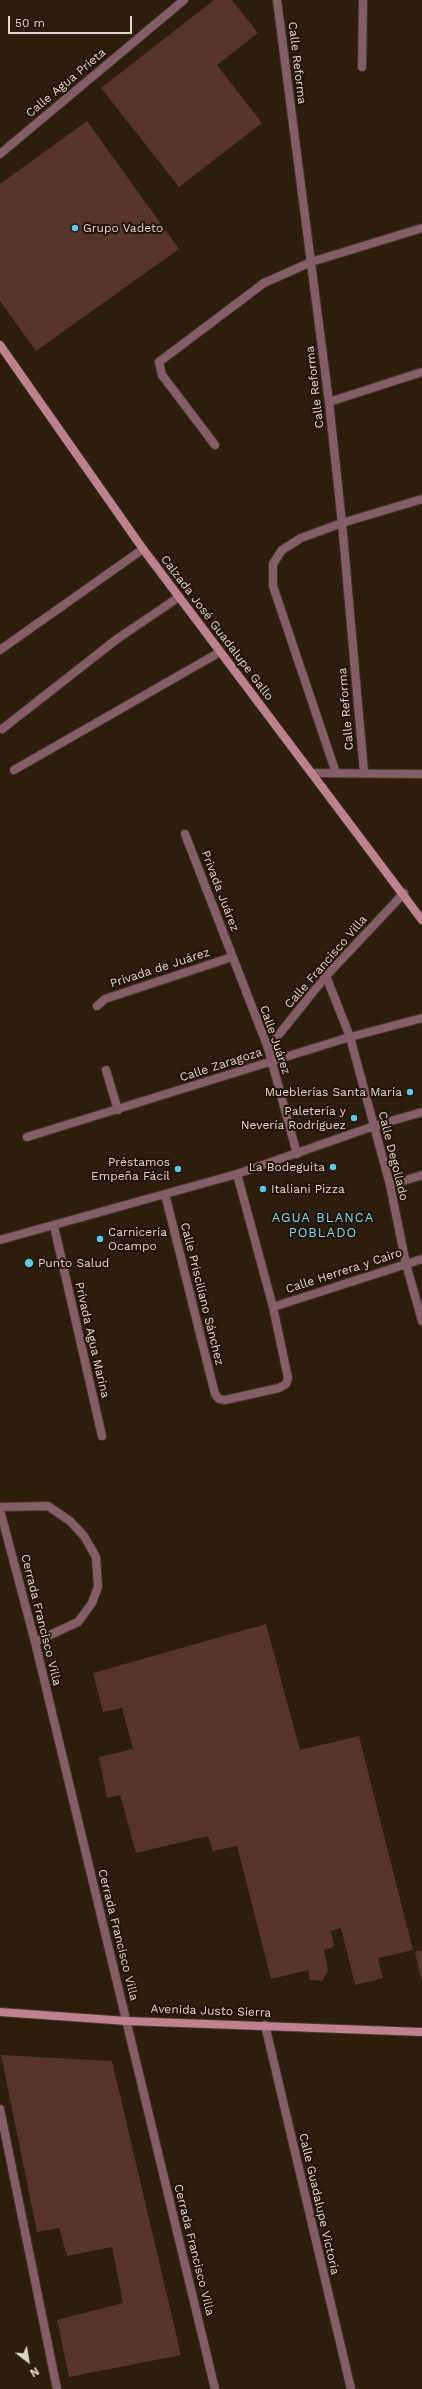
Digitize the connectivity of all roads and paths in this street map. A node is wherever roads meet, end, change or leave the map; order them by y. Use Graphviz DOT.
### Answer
graph roads {
  1 [pos="184,0"];
  2 [pos="277,0"];
  3 [pos="363,0"];
  4 [pos="362,66"];
  5 [pos="0,154"];
  6 [pos="422,228"];
  7 [pos="311,262"];
  8 [pos="0,345"];
  9 [pos="422,372"];
  10 [pos="329,402"];
  11 [pos="215,445"];
  12 [pos="422,499"];
  13 [pos="342,523"];
  14 [pos="143,549"];
  15 [pos="179,597"];
  16 [pos="0,650"];
  17 [pos="220,652"];
  18 [pos="2,729"];
  19 [pos="14,770"];
  20 [pos="364,772"];
  21 [pos="312,773"];
  22 [pos="336,773"];
  23 [pos="422,774"];
  24 [pos="184,834"];
  25 [pos="404,893"];
  26 [pos="422,920"];
  27 [pos="232,957"];
  28 [pos="326,976"];
  29 [pos="97,1006"];
  30 [pos="422,1018"];
  31 [pos="350,1037"];
  32 [pos="268,1048"];
  33 [pos="271,1062"];
  34 [pos="106,1070"];
  35 [pos="118,1110"];
  36 [pos="422,1112"];
  37 [pos="374,1126"];
  38 [pos="27,1137"];
  39 [pos="297,1154"];
  40 [pos="237,1174"];
  41 [pos="422,1175"];
  42 [pos="390,1185"];
  43 [pos="165,1194"];
  44 [pos="54,1226"];
  45 [pos="0,1240"];
  46 [pos="422,1259"];
  47 [pos="406,1264"];
  48 [pos="273,1307"];
  49 [pos="422,1321"];
  50 [pos="102,1436"];
  51 [pos="0,1509"];
  52 [pos="2,1523"];
  53 [pos="35,1642"];
  54 [pos="0,2012"];
  55 [pos="127,2021"];
  56 [pos="265,2025"];
  57 [pos="422,2032"];
  58 [pos="0,2110"];
  59 [pos="57,2389"];
  60 [pos="215,2389"];
  61 [pos="351,2389"];
  1 -- 5 [label="street, Calle Agua Prieta"];
  2 -- 7 [label="street, Calle Reforma"];
  3 -- 4 [label="street"];
  6 -- 7 [label="street"];
  7 -- 10 [label="street, Calle Reforma"];
  7 -- 11 [label="street"];
  8 -- 14 [label="street, Calzada José Guadalupe Gallo"];
  9 -- 10 [label="street"];
  10 -- 13 [label="street, Calle Reforma"];
  12 -- 13 [label="street"];
  13 -- 20 [label="street, Calle Reforma"];
  13 -- 22 [label="street"];
  14 -- 15 [label="street, Calzada José Guadalupe Gallo"];
  14 -- 16 [label="street"];
  15 -- 17 [label="street, Calzada José Guadalupe Gallo"];
  15 -- 18 [label="street"];
  17 -- 19 [label="street"];
  17 -- 21 [label="street, Calzada José Guadalupe Gallo"];
  20 -- 22 [label="street"];
  20 -- 23 [label="street"];
  21 -- 22 [label="street"];
  21 -- 25 [label="street, Calzada José Guadalupe Gallo"];
  24 -- 27 [label="street, Privada Juárez"];
  25 -- 26 [label="street, Calzada José Guadalupe Gallo"];
  25 -- 28 [label="street, Calle Francisco Villa"];
  27 -- 29 [label="street, Privada de Juárez"];
  27 -- 32 [label="street, Calle Juárez"];
  28 -- 31 [label="street, Calle Degollado"];
  28 -- 32 [label="street, Calle Francisco Villa"];
  30 -- 31 [label="street, Calle Zaragoza"];
  31 -- 33 [label="street, Calle Zaragoza"];
  31 -- 37 [label="street, Calle Degollado"];
  32 -- 33 [label="street, Calle Juárez"];
  33 -- 35 [label="street, Calle Zaragoza"];
  33 -- 39 [label="street, Calle Juárez"];
  34 -- 35 [label="street"];
  35 -- 38 [label="street, Calle Zaragoza"];
  36 -- 37 [label="street"];
  37 -- 39 [label="street"];
  37 -- 42 [label="street, Calle Degollado"];
  39 -- 40 [label="street"];
  40 -- 43 [label="street"];
  40 -- 48 [label="street"];
  41 -- 42 [label="street"];
  42 -- 47 [label="street, Calle Degollado"];
  43 -- 44 [label="street"];
  43 -- 48 [label="street, Calle Prisciliano Sánchez"];
  44 -- 45 [label="street"];
  44 -- 50 [label="street, Privada Agua Marina"];
  46 -- 47 [label="street, Calle Herrera y Cairo"];
  47 -- 48 [label="street, Calle Herrera y Cairo"];
  47 -- 49 [label="street, Calle Degollado"];
  51 -- 52 [label="street, Cerrada Francisco Villa"];
  51 -- 53 [label="street"];
  52 -- 53 [label="street, Cerrada Francisco Villa"];
  53 -- 55 [label="street, Cerrada Francisco Villa"];
  54 -- 55 [label="street, Avenida Justo Sierra"];
  55 -- 56 [label="street, Avenida Justo Sierra"];
  55 -- 60 [label="street, Cerrada Francisco Villa"];
  56 -- 57 [label="street, Avenida Justo Sierra"];
  56 -- 61 [label="street, Calle Guadalupe Victoria"];
  58 -- 59 [label="street"];
}
